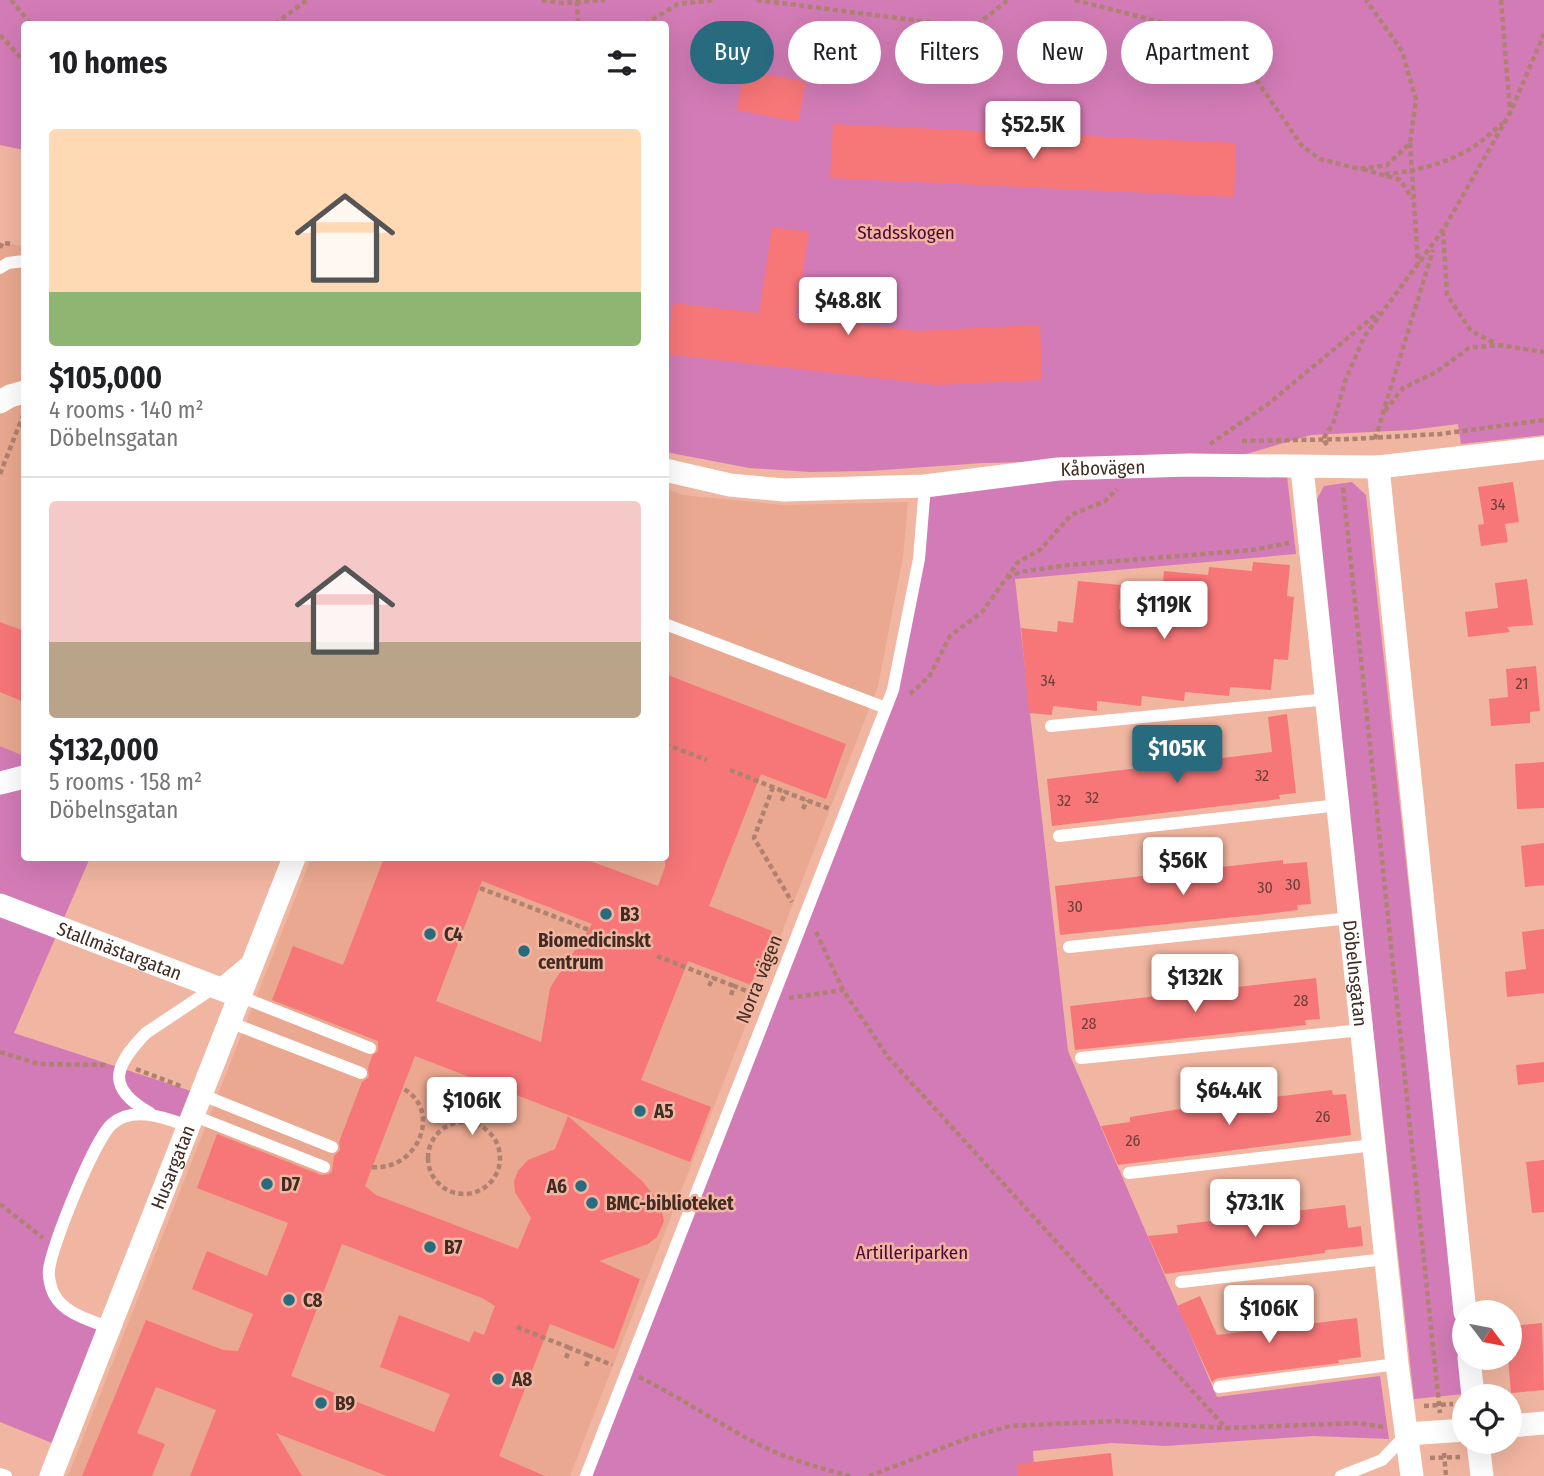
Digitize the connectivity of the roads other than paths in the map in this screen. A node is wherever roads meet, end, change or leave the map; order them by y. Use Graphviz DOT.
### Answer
graph roads {
  1 [pos="21,261"];
  2 [pos="0,268"];
  3 [pos="21,393"];
  4 [pos="0,402"];
  5 [pos="1544,448"];
  6 [pos="1377,467"];
  7 [pos="1301,468"];
  8 [pos="669,471"];
  9 [pos="925,486"];
  10 [pos="669,626"];
  11 [pos="1328,699"];
  12 [pos="886,708"];
  13 [pos="1051,726"];
  14 [pos="21,779"];
  15 [pos="0,783"];
  16 [pos="1339,805"];
  17 [pos="1059,836"];
  18 [pos="293,861"];
  19 [pos="0,905"];
  20 [pos="1351,918"];
  21 [pos="1069,947"];
  22 [pos="256,954"];
  23 [pos="215,987"];
  24 [pos="239,996"];
  25 [pos="229,1022"];
  26 [pos="1362,1030"];
  27 [pos="370,1048"];
  28 [pos="1081,1058"];
  29 [pos="361,1073"];
  30 [pos="193,1112"];
  31 [pos="154,1115"];
  32 [pos="1374,1145"];
  33 [pos="332,1147"];
  34 [pos="324,1167"];
  35 [pos="1129,1173"];
  36 [pos="1386,1259"];
  37 [pos="1181,1282"];
  38 [pos="1464,1300"];
  39 [pos="109,1328"];
  40 [pos="1397,1364"];
  41 [pos="1219,1387"];
  42 [pos="1544,1423"];
  43 [pos="1522,1425"];
  44 [pos="1452,1431"];
  45 [pos="1408,1434"];
  46 [pos="1411,1468"];
  47 [pos="0,1474"];
  48 [pos="6,1476"];
  49 [pos="51,1476"];
  50 [pos="586,1476"];
  51 [pos="1341,1476"];
  1 -- 2 [label="lane"];
  3 -- 4 [label="street"];
  5 -- 6 [label="street, Kåbovägen"];
  6 -- 7 [label="street, Kåbovägen"];
  6 -- 38 [label="street"];
  7 -- 9 [label="street, Kåbovägen"];
  7 -- 11 [label="street, Döbelnsgatan"];
  8 -- 9 [label="street, Kåbovägen"];
  9 -- 12 [label="lane, Norra vägen"];
  10 -- 12 [label="lane"];
  11 -- 13 [label="lane"];
  11 -- 16 [label="street, Döbelnsgatan"];
  12 -- 50 [label="lane, Norra vägen"];
  14 -- 15 [label="street"];
  16 -- 17 [label="lane"];
  16 -- 20 [label="street, Döbelnsgatan"];
  18 -- 22 [label="street, Husargatan"];
  19 -- 23 [label="street, Stallmästargatan"];
  20 -- 21 [label="lane"];
  20 -- 26 [label="street, Döbelnsgatan"];
  22 -- 23 [label="lane"];
  22 -- 24 [label="street, Husargatan"];
  23 -- 24 [label="street, Stallmästargatan"];
  23 -- 31 [label="lane"];
  24 -- 25 [label="street, Husargatan"];
  24 -- 27 [label="lane"];
  25 -- 29 [label="lane"];
  25 -- 30 [label="street, Husargatan"];
  26 -- 28 [label="lane"];
  26 -- 32 [label="street, Döbelnsgatan"];
  30 -- 31 [label="lane"];
  30 -- 33 [label="lane"];
  30 -- 34 [label="lane"];
  30 -- 39 [label="street, Husargatan"];
  31 -- 39 [label="lane"];
  32 -- 35 [label="lane"];
  32 -- 36 [label="street, Döbelnsgatan"];
  36 -- 37 [label="lane"];
  36 -- 40 [label="street, Döbelnsgatan"];
  39 -- 49 [label="street, Husargatan"];
  40 -- 41 [label="lane"];
  40 -- 45 [label="street, Döbelnsgatan"];
  42 -- 43 [label="street"];
  44 -- 45 [label="street"];
  45 -- 46 [label="street, Döbelnsgatan"];
  45 -- 51 [label="lane"];
  47 -- 48 [label="lane"];
}
